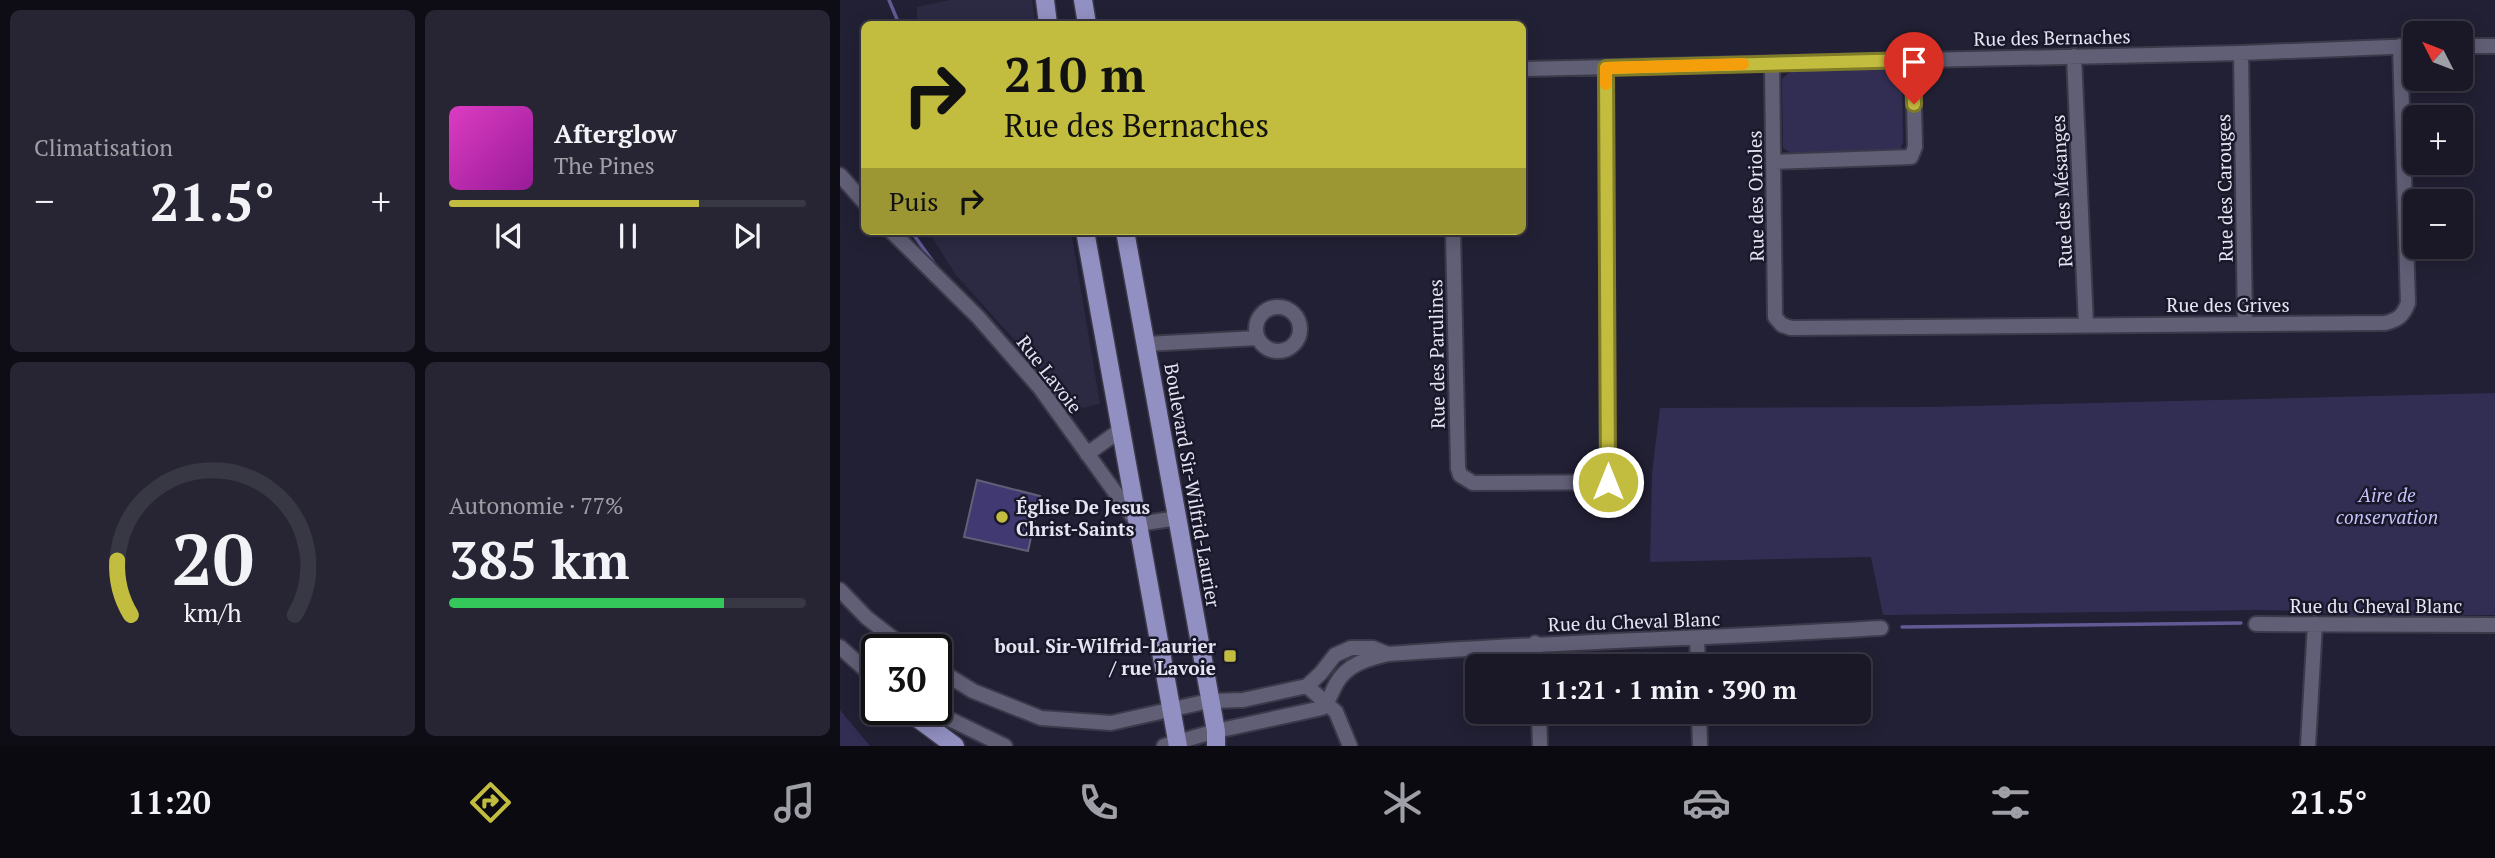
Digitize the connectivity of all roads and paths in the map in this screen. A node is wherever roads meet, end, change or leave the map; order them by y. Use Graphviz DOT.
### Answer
graph roads {
  1 [pos="1045,0"];
  2 [pos="1083,0"];
  3 [pos="1048,21"];
  4 [pos="1086,21"];
  5 [pos="2403,46"];
  6 [pos="2473,46"];
  7 [pos="2495,46"];
  8 [pos="2241,53"];
  9 [pos="2074,56"];
  10 [pos="1913,60"];
  11 [pos="1772,64"];
  12 [pos="1606,68"];
  13 [pos="1526,69"];
  14 [pos="2407,91"];
  15 [pos="1774,162"];
  16 [pos="840,176"];
  17 [pos="861,199"];
  18 [pos="895,235"];
  19 [pos="1086,235"];
  20 [pos="1126,235"];
  21 [pos="1453,235"];
  22 [pos="2245,323"];
  23 [pos="1782,325"];
  24 [pos="2086,325"];
  25 [pos="1258,338"];
  26 [pos="1146,344"];
  27 [pos="1122,429"];
  28 [pos="1087,454"];
  29 [pos="1608,482"];
  30 [pos="1629,482"];
  31 [pos="1178,518"];
  32 [pos="1138,524"];
  33 [pos="840,590"];
  34 [pos="2256,624"];
  35 [pos="2315,624"];
  36 [pos="2495,625"];
  37 [pos="1881,628"];
  38 [pos="888,634"];
  39 [pos="1697,639"];
  40 [pos="1535,643"];
  41 [pos="840,648"];
  42 [pos="1388,654"];
  43 [pos="1535,654"];
  44 [pos="1698,654"];
  45 [pos="861,667"];
  46 [pos="952,678"];
  47 [pos="1307,686"];
  48 [pos="1209,701"];
  49 [pos="1328,703"];
  50 [pos="1170,708"];
  51 [pos="952,720"];
  52 [pos="1539,724"];
  53 [pos="1699,724"];
  54 [pos="927,725"];
  55 [pos="1216,739"];
  56 [pos="1173,745"];
  57 [pos="955,746"];
  58 [pos="1005,746"];
  59 [pos="1350,746"];
  60 [pos="1540,746"];
  61 [pos="1700,746"];
  62 [pos="2308,746"];
  1 -- 3 [label="main road"];
  2 -- 4 [label="main road"];
  5 -- 8 [label="street, Rue des Bernaches"];
  6 -- 7 [label="street"];
  8 -- 9 [label="street, Rue des Bernaches"];
  8 -- 22 [label="street, Rue des Carouges"];
  9 -- 10 [label="street, Rue des Bernaches"];
  9 -- 24 [label="street, Rue des Mésanges"];
  10 -- 11 [label="street, Rue des Bernaches"];
  10 -- 15 [label="street"];
  11 -- 12 [label="street, Rue des Bernaches"];
  11 -- 15 [label="street, Rue des Orioles"];
  12 -- 13 [label="street, Rue des Bernaches"];
  12 -- 29 [label="street"];
  14 -- 22 [label="street, Rue des Grives"];
  15 -- 23 [label="street, Rue des Orioles"];
  16 -- 17 [label="street"];
  18 -- 28 [label="street, Rue Lavoie"];
  19 -- 27 [label="main road"];
  20 -- 26 [label="main road, Boulevard Sir-Wilfrid-Laurier"];
  21 -- 29 [label="street, Rue des Parulines"];
  22 -- 24 [label="street, Rue des Grives"];
  23 -- 24 [label="street, Rue des Grives"];
  25 -- 26 [label="street"];
  26 -- 31 [label="main road, Boulevard Sir-Wilfrid-Laurier"];
  27 -- 28 [label="street"];
  27 -- 32 [label="main road"];
  28 -- 32 [label="street, Rue Lavoie"];
  29 -- 30 [label="street"];
  31 -- 32 [label="street"];
  31 -- 48 [label="main road, Boulevard Sir-Wilfrid-Laurier"];
  32 -- 50 [label="main road"];
  33 -- 38 [label="street"];
  34 -- 35 [label="street, Rue du Cheval Blanc"];
  35 -- 36 [label="street, Rue du Cheval Blanc"];
  35 -- 62 [label="street"];
  37 -- 39 [label="street, Rue du Cheval Blanc"];
  39 -- 40 [label="street, Rue du Cheval Blanc"];
  39 -- 44 [label="street"];
  40 -- 42 [label="street, Rue du Cheval Blanc"];
  40 -- 43 [label="street"];
  41 -- 45 [label="street"];
  42 -- 47 [label="street, Rue du Cheval Blanc"];
  42 -- 49 [label="street, Rue du Cheval Blanc"];
  46 -- 50 [label="street"];
  47 -- 48 [label="street"];
  47 -- 49 [label="street"];
  48 -- 50 [label="street"];
  48 -- 55 [label="main road, Boulevard Sir-Wilfrid-Laurier"];
  49 -- 55 [label="street"];
  49 -- 59 [label="street"];
  50 -- 56 [label="main road"];
  51 -- 58 [label="street"];
  52 -- 60 [label="street"];
  53 -- 61 [label="street"];
  54 -- 57 [label="main road"];
  55 -- 56 [label="street"];
}
